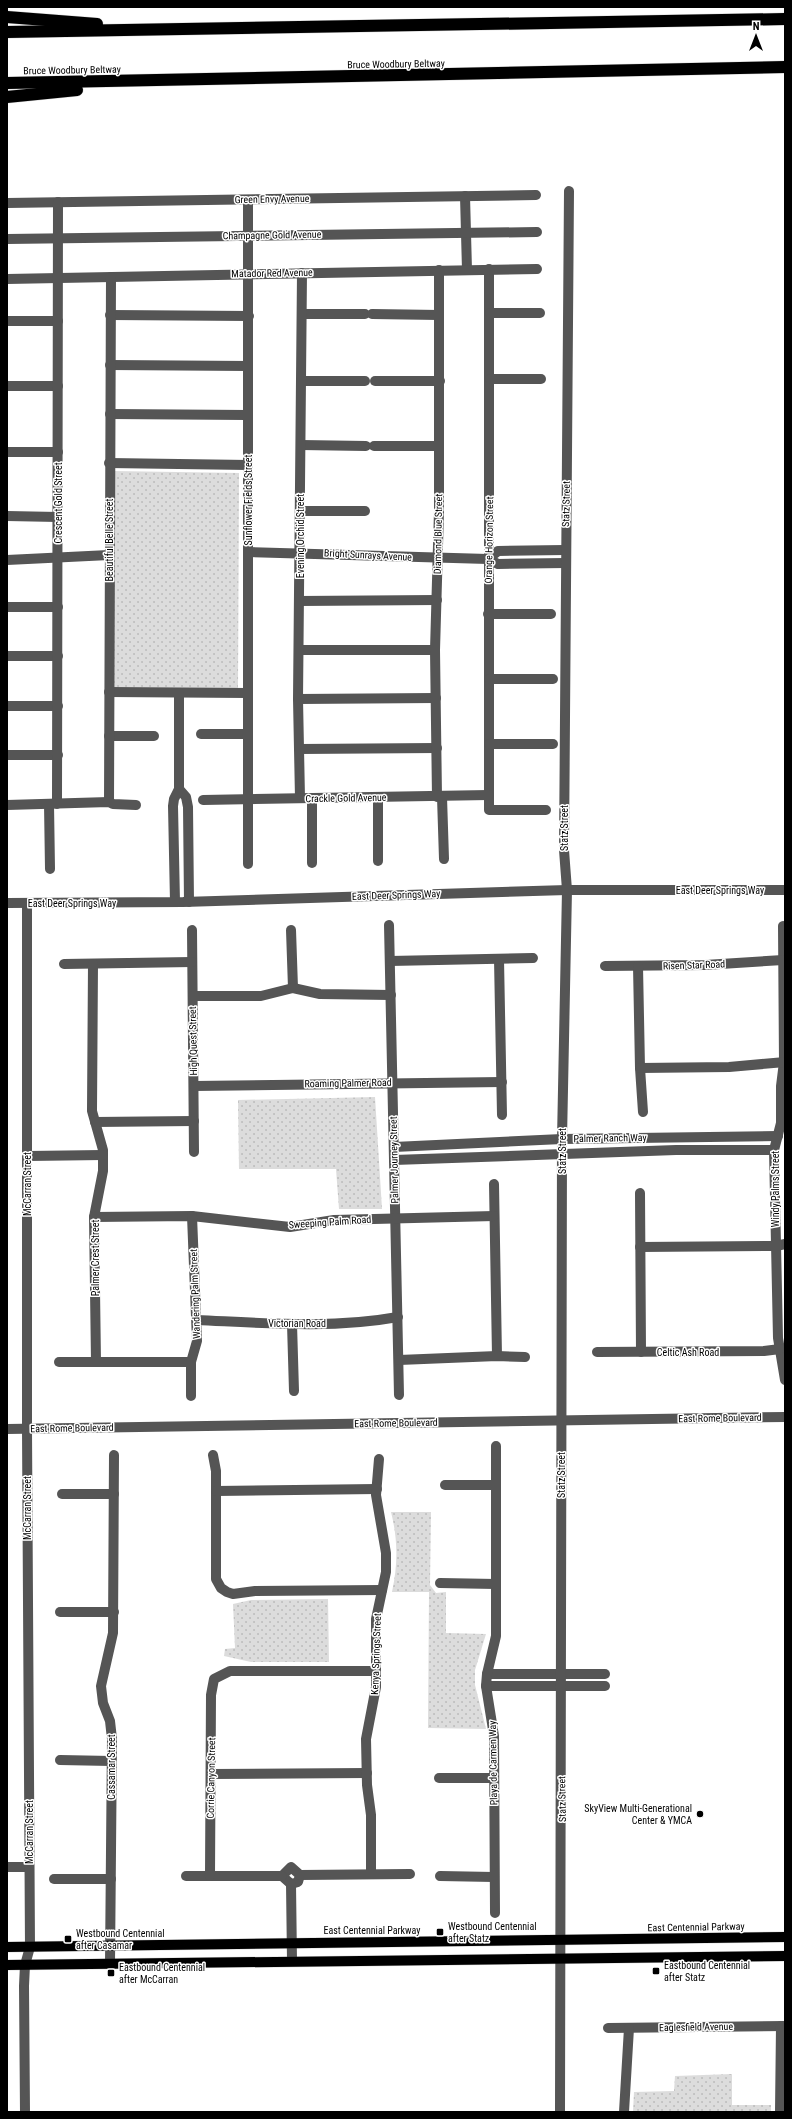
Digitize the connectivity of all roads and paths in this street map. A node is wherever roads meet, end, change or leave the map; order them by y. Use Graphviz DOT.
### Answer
graph roads {
  1 [pos="7,17"];
  2 [pos="785,19"];
  3 [pos="172,29"];
  4 [pos="7,32"];
  5 [pos="782,68"];
  6 [pos="214,80"];
  7 [pos="7,83"];
  8 [pos="7,96"];
  9 [pos="570,191"];
  10 [pos="536,195"];
  11 [pos="465,196"];
  12 [pos="248,200"];
  13 [pos="58,202"];
  14 [pos="7,203"];
  15 [pos="466,232"];
  16 [pos="537,232"];
  17 [pos="248,236"];
  18 [pos="7,239"];
  19 [pos="59,239"];
  20 [pos="537,269"];
  21 [pos="439,270"];
  22 [pos="467,270"];
  23 [pos="489,270"];
  24 [pos="302,273"];
  25 [pos="248,274"];
  26 [pos="111,277"];
  27 [pos="58,278"];
  28 [pos="7,279"];
  29 [pos="490,313"];
  30 [pos="540,313"];
  31 [pos="302,314"];
  32 [pos="439,314"];
  33 [pos="110,315"];
  34 [pos="249,316"];
  35 [pos="7,321"];
  36 [pos="58,321"];
  37 [pos="110,365"];
  38 [pos="248,366"];
  39 [pos="490,379"];
  40 [pos="541,379"];
  41 [pos="301,381"];
  42 [pos="440,381"];
  43 [pos="7,386"];
  44 [pos="58,386"];
  45 [pos="110,414"];
  46 [pos="247,415"];
  47 [pos="301,445"];
  48 [pos="439,446"];
  49 [pos="7,452"];
  50 [pos="58,452"];
  51 [pos="109,464"];
  52 [pos="248,465"];
  53 [pos="300,511"];
  54 [pos="365,511"];
  55 [pos="7,516"];
  56 [pos="58,517"];
  57 [pos="565,550"];
  58 [pos="248,552"];
  59 [pos="300,553"];
  60 [pos="109,555"];
  61 [pos="58,556"];
  62 [pos="437,558"];
  63 [pos="488,559"];
  64 [pos="7,560"];
  65 [pos="565,563"];
  66 [pos="436,600"];
  67 [pos="299,601"];
  68 [pos="7,607"];
  69 [pos="58,608"];
  70 [pos="488,614"];
  71 [pos="551,614"];
  72 [pos="298,650"];
  73 [pos="435,650"];
  74 [pos="7,656"];
  75 [pos="58,656"];
  76 [pos="553,678"];
  77 [pos="488,679"];
  78 [pos="109,692"];
  79 [pos="178,692"];
  80 [pos="248,693"];
  81 [pos="436,698"];
  82 [pos="298,699"];
  83 [pos="7,706"];
  84 [pos="58,706"];
  85 [pos="201,734"];
  86 [pos="248,734"];
  87 [pos="109,736"];
  88 [pos="154,736"];
  89 [pos="489,744"];
  90 [pos="553,744"];
  91 [pos="436,748"];
  92 [pos="299,749"];
  93 [pos="7,755"];
  94 [pos="58,755"];
  95 [pos="179,789"];
  96 [pos="489,795"];
  97 [pos="440,797"];
  98 [pos="300,798"];
  99 [pos="378,798"];
  100 [pos="312,799"];
  101 [pos="203,800"];
  102 [pos="247,800"];
  103 [pos="109,802"];
  104 [pos="53,804"];
  105 [pos="7,805"];
  106 [pos="136,805"];
  107 [pos="546,810"];
  108 [pos="444,859"];
  109 [pos="378,861"];
  110 [pos="312,863"];
  111 [pos="248,864"];
  112 [pos="50,869"];
  113 [pos="568,890"];
  114 [pos="785,890"];
  115 [pos="175,902"];
  116 [pos="189,902"];
  117 [pos="7,903"];
  118 [pos="27,903"];
  119 [pos="389,925"];
  120 [pos="783,926"];
  121 [pos="192,930"];
  122 [pos="291,930"];
  123 [pos="533,958"];
  124 [pos="499,959"];
  125 [pos="783,960"];
  126 [pos="390,961"];
  127 [pos="192,962"];
  128 [pos="64,964"];
  129 [pos="93,964"];
  130 [pos="605,966"];
  131 [pos="638,966"];
  132 [pos="293,988"];
  133 [pos="391,995"];
  134 [pos="193,996"];
  135 [pos="785,1062"];
  136 [pos="640,1068"];
  137 [pos="502,1082"];
  138 [pos="393,1083"];
  139 [pos="194,1086"];
  140 [pos="643,1112"];
  141 [pos="502,1115"];
  142 [pos="194,1121"];
  143 [pos="95,1122"];
  144 [pos="778,1136"];
  145 [pos="562,1139"];
  146 [pos="394,1146"];
  147 [pos="774,1150"];
  148 [pos="194,1152"];
  149 [pos="562,1154"];
  150 [pos="103,1155"];
  151 [pos="28,1156"];
  152 [pos="394,1160"];
  153 [pos="494,1184"];
  154 [pos="640,1193"];
  155 [pos="192,1216"];
  156 [pos="494,1216"];
  157 [pos="94,1217"];
  158 [pos="396,1218"];
  159 [pos="780,1245"];
  160 [pos="640,1247"];
  161 [pos="398,1316"];
  162 [pos="196,1320"];
  163 [pos="292,1324"];
  164 [pos="780,1349"];
  165 [pos="597,1352"];
  166 [pos="641,1352"];
  167 [pos="497,1356"];
  168 [pos="525,1357"];
  169 [pos="399,1360"];
  170 [pos="59,1362"];
  171 [pos="96,1362"];
  172 [pos="191,1362"];
  173 [pos="785,1380"];
  174 [pos="294,1392"];
  175 [pos="399,1395"];
  176 [pos="191,1396"];
  177 [pos="785,1417"];
  178 [pos="562,1421"];
  179 [pos="7,1429"];
  180 [pos="27,1429"];
  181 [pos="496,1446"];
  182 [pos="114,1455"];
  183 [pos="213,1455"];
  184 [pos="379,1459"];
  185 [pos="445,1485"];
  186 [pos="496,1486"];
  187 [pos="377,1488"];
  188 [pos="216,1491"];
  189 [pos="62,1494"];
  190 [pos="114,1494"];
  191 [pos="440,1583"];
  192 [pos="496,1584"];
  193 [pos="382,1590"];
  194 [pos="60,1612"];
  195 [pos="114,1612"];
  196 [pos="376,1671"];
  197 [pos="487,1674"];
  198 [pos="560,1674"];
  199 [pos="605,1674"];
  200 [pos="486,1686"];
  201 [pos="560,1686"];
  202 [pos="605,1686"];
  203 [pos="60,1760"];
  204 [pos="111,1761"];
  205 [pos="367,1773"];
  206 [pos="212,1774"];
  207 [pos="439,1778"];
  208 [pos="494,1778"];
  209 [pos="7,1867"];
  210 [pos="29,1867"];
  211 [pos="371,1874"];
  212 [pos="410,1874"];
  213 [pos="300,1875"];
  214 [pos="186,1876"];
  215 [pos="210,1876"];
  216 [pos="282,1876"];
  217 [pos="440,1876"];
  218 [pos="494,1877"];
  219 [pos="54,1879"];
  220 [pos="111,1879"];
  221 [pos="291,1884"];
  222 [pos="495,1913"];
  223 [pos="785,1937"];
  224 [pos="562,1940"];
  225 [pos="292,1943"];
  226 [pos="110,1946"];
  227 [pos="7,1947"];
  228 [pos="30,1947"];
  229 [pos="785,1956"];
  230 [pos="561,1959"];
  231 [pos="292,1961"];
  232 [pos="110,1963"];
  233 [pos="7,1965"];
  234 [pos="25,1965"];
  235 [pos="783,2026"];
  236 [pos="608,2028"];
  237 [pos="629,2028"];
  238 [pos="25,2112"];
  239 [pos="560,2112"];
  240 [pos="624,2112"];
  241 [pos="780,2112"];
  1 -- 3 [label="highway"];
  2 -- 3 [label="highway"];
  3 -- 4 [label="highway"];
  5 -- 6 [label="highway, Bruce Woodbury Beltway"];
  6 -- 7 [label="highway, Bruce Woodbury Beltway"];
  6 -- 8 [label="highway"];
  9 -- 57 [label="street, Statz Street"];
  10 -- 11 [label="street, Green Envy Avenue"];
  11 -- 12 [label="street, Green Envy Avenue"];
  11 -- 15 [label="street"];
  12 -- 13 [label="street, Green Envy Avenue"];
  12 -- 17 [label="street, Sunflower Fields Street"];
  13 -- 14 [label="street, Green Envy Avenue"];
  13 -- 19 [label="street, Crescent Gold Street"];
  15 -- 16 [label="street, Champagne Gold Avenue"];
  15 -- 17 [label="street, Champagne Gold Avenue"];
  15 -- 22 [label="street"];
  17 -- 19 [label="street, Champagne Gold Avenue"];
  17 -- 25 [label="street, Sunflower Fields Street"];
  18 -- 19 [label="street, Champagne Gold Avenue"];
  19 -- 27 [label="street, Crescent Gold Street"];
  20 -- 23 [label="street, Matador Red Avenue"];
  21 -- 22 [label="street, Matador Red Avenue"];
  21 -- 24 [label="street, Matador Red Avenue"];
  21 -- 32 [label="street, Diamond Blue Street"];
  22 -- 23 [label="street, Matador Red Avenue"];
  23 -- 29 [label="street, Orange Horizon Street"];
  24 -- 25 [label="street, Matador Red Avenue"];
  24 -- 31 [label="street, Evening Orchid Street"];
  25 -- 26 [label="street, Matador Red Avenue"];
  25 -- 34 [label="street, Sunflower Fields Street"];
  26 -- 27 [label="street, Matador Red Avenue"];
  26 -- 33 [label="street, Beautiful Belle Street"];
  27 -- 28 [label="street, Matador Red Avenue"];
  27 -- 36 [label="street, Crescent Gold Street"];
  29 -- 30 [label="street"];
  29 -- 39 [label="street, Orange Horizon Street"];
  31 -- 32 [label="street"];
  31 -- 41 [label="street, Evening Orchid Street"];
  32 -- 42 [label="street, Diamond Blue Street"];
  33 -- 34 [label="street"];
  33 -- 37 [label="street, Beautiful Belle Street"];
  34 -- 38 [label="street, Sunflower Fields Street"];
  35 -- 36 [label="street"];
  36 -- 44 [label="street, Crescent Gold Street"];
  37 -- 38 [label="street"];
  37 -- 45 [label="street, Beautiful Belle Street"];
  38 -- 46 [label="street, Sunflower Fields Street"];
  39 -- 40 [label="street"];
  39 -- 63 [label="street, Orange Horizon Street"];
  41 -- 42 [label="street"];
  41 -- 47 [label="street, Evening Orchid Street"];
  42 -- 48 [label="street, Diamond Blue Street"];
  43 -- 44 [label="street"];
  44 -- 50 [label="street, Crescent Gold Street"];
  45 -- 46 [label="street"];
  45 -- 51 [label="street, Beautiful Belle Street"];
  46 -- 52 [label="street, Sunflower Fields Street"];
  47 -- 48 [label="street"];
  47 -- 53 [label="street, Evening Orchid Street"];
  48 -- 62 [label="street, Diamond Blue Street"];
  49 -- 50 [label="street"];
  50 -- 56 [label="street, Crescent Gold Street"];
  51 -- 52 [label="street"];
  51 -- 60 [label="street, Beautiful Belle Street"];
  52 -- 58 [label="street, Sunflower Fields Street"];
  53 -- 54 [label="street"];
  53 -- 59 [label="street, Evening Orchid Street"];
  55 -- 56 [label="street"];
  56 -- 61 [label="street, Crescent Gold Street"];
  57 -- 63 [label="street, Bright Sunrays Avenue"];
  57 -- 65 [label="street, Statz Street"];
  58 -- 59 [label="street, Bright Sunrays Avenue"];
  58 -- 80 [label="street, Sunflower Fields Street"];
  59 -- 62 [label="street, Bright Sunrays Avenue"];
  59 -- 67 [label="street, Evening Orchid Street"];
  60 -- 61 [label="street"];
  60 -- 78 [label="street, Beautiful Belle Street"];
  61 -- 64 [label="street"];
  61 -- 69 [label="street, Crescent Gold Street"];
  62 -- 63 [label="street, Bright Sunrays Avenue"];
  62 -- 66 [label="street, Diamond Blue Street"];
  63 -- 65 [label="street, Bright Sunrays Avenue"];
  63 -- 70 [label="street, Orange Horizon Street"];
  65 -- 113 [label="street, Statz Street"];
  66 -- 67 [label="street"];
  66 -- 73 [label="street, Diamond Blue Street"];
  67 -- 72 [label="street, Evening Orchid Street"];
  68 -- 69 [label="street"];
  69 -- 75 [label="street, Crescent Gold Street"];
  70 -- 71 [label="street"];
  70 -- 77 [label="street, Orange Horizon Street"];
  72 -- 73 [label="street"];
  72 -- 82 [label="street, Evening Orchid Street"];
  73 -- 81 [label="street, Diamond Blue Street"];
  74 -- 75 [label="street"];
  75 -- 84 [label="street, Crescent Gold Street"];
  76 -- 77 [label="street"];
  77 -- 89 [label="street, Orange Horizon Street"];
  78 -- 79 [label="street"];
  78 -- 87 [label="street, Beautiful Belle Street"];
  79 -- 80 [label="street"];
  79 -- 95 [label="street"];
  80 -- 86 [label="street, Sunflower Fields Street"];
  81 -- 82 [label="street"];
  81 -- 91 [label="street, Diamond Blue Street"];
  82 -- 92 [label="street, Evening Orchid Street"];
  83 -- 84 [label="street"];
  84 -- 94 [label="street, Crescent Gold Street"];
  85 -- 86 [label="street"];
  86 -- 102 [label="street, Sunflower Fields Street"];
  87 -- 88 [label="street"];
  87 -- 103 [label="street, Beautiful Belle Street"];
  89 -- 90 [label="street"];
  89 -- 96 [label="street, Orange Horizon Street"];
  91 -- 92 [label="street"];
  91 -- 97 [label="street, Diamond Blue Street"];
  92 -- 98 [label="street, Evening Orchid Street"];
  93 -- 94 [label="street"];
  94 -- 104 [label="street, Crescent Gold Street"];
  95 -- 115 [label="street"];
  95 -- 116 [label="street"];
  96 -- 97 [label="street, Crackle Gold Avenue"];
  96 -- 107 [label="street, Orange Horizon Street"];
  97 -- 99 [label="street, Crackle Gold Avenue"];
  97 -- 108 [label="street, Diamond Blue Street"];
  98 -- 100 [label="street, Crackle Gold Avenue"];
  98 -- 102 [label="street, Crackle Gold Avenue"];
  99 -- 100 [label="street, Crackle Gold Avenue"];
  99 -- 109 [label="street"];
  100 -- 110 [label="street"];
  101 -- 102 [label="street, Crackle Gold Avenue"];
  102 -- 111 [label="street, Sunflower Fields Street"];
  103 -- 104 [label="street"];
  103 -- 106 [label="street"];
  104 -- 105 [label="street"];
  104 -- 112 [label="street, Crescent Gold Street"];
  113 -- 114 [label="street, East Deer Springs Way"];
  113 -- 116 [label="street, East Deer Springs Way"];
  113 -- 145 [label="street, Statz Street"];
  115 -- 116 [label="street, East Deer Springs Way"];
  115 -- 118 [label="street, East Deer Springs Way"];
  117 -- 118 [label="street, East Deer Springs Way"];
  118 -- 151 [label="street, McCarran Street"];
  119 -- 126 [label="street, Palmer Journey Street"];
  120 -- 125 [label="street, Windy Palms Street"];
  121 -- 127 [label="street, High Quest Street"];
  122 -- 132 [label="street"];
  123 -- 124 [label="street"];
  124 -- 126 [label="street"];
  124 -- 137 [label="street"];
  125 -- 131 [label="street, Risen Star Road"];
  125 -- 135 [label="street, Windy Palms Street"];
  126 -- 133 [label="street, Palmer Journey Street"];
  127 -- 129 [label="street"];
  127 -- 134 [label="street, High Quest Street"];
  128 -- 129 [label="street"];
  129 -- 143 [label="street, Palmer Crest Street"];
  130 -- 131 [label="street, Risen Star Road"];
  131 -- 136 [label="street"];
  132 -- 133 [label="street"];
  132 -- 134 [label="street"];
  133 -- 138 [label="street, Palmer Journey Street"];
  134 -- 139 [label="street, High Quest Street"];
  135 -- 136 [label="street"];
  135 -- 144 [label="street, Windy Palms Street"];
  136 -- 140 [label="street"];
  137 -- 138 [label="street, Roaming Palmer Road"];
  137 -- 141 [label="street"];
  138 -- 139 [label="street, Roaming Palmer Road"];
  138 -- 146 [label="street, Palmer Journey Street"];
  139 -- 142 [label="street, High Quest Street"];
  142 -- 143 [label="street"];
  142 -- 148 [label="street, High Quest Street"];
  143 -- 150 [label="street, Palmer Crest Street"];
  144 -- 145 [label="street, Palmer Ranch Way"];
  144 -- 147 [label="street, Windy Palms Street"];
  145 -- 146 [label="street, Palmer Ranch Way"];
  145 -- 149 [label="street, Statz Street"];
  146 -- 152 [label="street, Palmer Journey Street"];
  147 -- 149 [label="street, Palmer Ranch Way"];
  147 -- 159 [label="street, Windy Palms Street"];
  149 -- 152 [label="street, Palmer Ranch Way"];
  149 -- 178 [label="street, Statz Street"];
  150 -- 151 [label="street"];
  150 -- 157 [label="street, Palmer Crest Street"];
  151 -- 180 [label="street, McCarran Street"];
  152 -- 158 [label="street, Palmer Journey Street"];
  153 -- 156 [label="street"];
  154 -- 160 [label="street"];
  155 -- 157 [label="street, Sweeping Palm Road"];
  155 -- 158 [label="street, Sweeping Palm Road"];
  155 -- 162 [label="street, Wandering Palm Street"];
  156 -- 158 [label="street, Sweeping Palm Road"];
  156 -- 167 [label="street"];
  157 -- 171 [label="street, Palmer Crest Street"];
  158 -- 161 [label="street, Palmer Journey Street"];
  159 -- 160 [label="street"];
  159 -- 164 [label="street, Windy Palms Street"];
  160 -- 166 [label="street"];
  161 -- 163 [label="street, Victorian Road"];
  161 -- 169 [label="street, Palmer Journey Street"];
  162 -- 163 [label="street, Victorian Road"];
  162 -- 172 [label="street, Wandering Palm Street"];
  163 -- 174 [label="street"];
  164 -- 166 [label="street, Celtic Ash Road"];
  164 -- 173 [label="street, Windy Palms Street"];
  165 -- 166 [label="street, Celtic Ash Road"];
  167 -- 168 [label="street"];
  167 -- 169 [label="street"];
  169 -- 175 [label="street, Palmer Journey Street"];
  170 -- 171 [label="street"];
  171 -- 172 [label="street"];
  172 -- 176 [label="street, Wandering Palm Street"];
  177 -- 178 [label="street, East Rome Boulevard"];
  178 -- 180 [label="street, East Rome Boulevard"];
  178 -- 198 [label="street, Statz Street"];
  179 -- 180 [label="street, East Rome Boulevard"];
  180 -- 210 [label="street, McCarran Street"];
  181 -- 186 [label="street, Playa de Carmen Way"];
  182 -- 190 [label="street, Cassamar Street"];
  183 -- 188 [label="street"];
  184 -- 187 [label="street, Kenya Springs Street"];
  185 -- 186 [label="street"];
  186 -- 192 [label="street, Playa de Carmen Way"];
  187 -- 188 [label="street"];
  187 -- 193 [label="street, Kenya Springs Street"];
  188 -- 193 [label="street"];
  189 -- 190 [label="street"];
  190 -- 195 [label="street, Cassamar Street"];
  191 -- 192 [label="street"];
  192 -- 197 [label="street, Playa de Carmen Way"];
  193 -- 196 [label="street, Kenya Springs Street"];
  194 -- 195 [label="street"];
  195 -- 204 [label="street, Cassamar Street"];
  196 -- 205 [label="street, Kenya Springs Street"];
  196 -- 206 [label="street, Corrie Canyon Street"];
  197 -- 198 [label="street"];
  197 -- 200 [label="street, Playa de Carmen Way"];
  198 -- 199 [label="street"];
  198 -- 201 [label="street, Statz Street"];
  200 -- 201 [label="street"];
  200 -- 208 [label="street, Playa de Carmen Way"];
  201 -- 202 [label="street"];
  201 -- 224 [label="street, Statz Street"];
  203 -- 204 [label="street"];
  204 -- 220 [label="street, Cassamar Street"];
  205 -- 206 [label="street"];
  205 -- 211 [label="street, Kenya Springs Street"];
  206 -- 215 [label="street, Corrie Canyon Street"];
  207 -- 208 [label="street"];
  208 -- 218 [label="street, Playa de Carmen Way"];
  209 -- 210 [label="street"];
  210 -- 228 [label="street, McCarran Street"];
  211 -- 212 [label="street"];
  211 -- 213 [label="street"];
  213 -- 216 [label="street"];
  213 -- 221 [label="street"];
  214 -- 215 [label="street"];
  215 -- 216 [label="street"];
  216 -- 221 [label="street"];
  217 -- 218 [label="street"];
  218 -- 222 [label="street, Playa de Carmen Way"];
  219 -- 220 [label="street"];
  220 -- 226 [label="street, Cassamar Street"];
  221 -- 225 [label="street"];
  223 -- 224 [label="main road, East Centennial Parkway"];
  224 -- 225 [label="main road, East Centennial Parkway"];
  224 -- 230 [label="street, Statz Street"];
  225 -- 226 [label="main road, East Centennial Parkway"];
  225 -- 231 [label="street"];
  226 -- 228 [label="main road, East Centennial Parkway"];
  226 -- 232 [label="street, Cassamar Street"];
  227 -- 228 [label="main road, East Centennial Parkway"];
  228 -- 234 [label="street, McCarran Street"];
  229 -- 230 [label="main road"];
  230 -- 231 [label="main road"];
  230 -- 239 [label="street, Statz Street"];
  231 -- 232 [label="main road"];
  232 -- 234 [label="main road"];
  233 -- 234 [label="main road"];
  234 -- 238 [label="street, McCarran Street"];
  235 -- 237 [label="street, Eaglesfield Avenue"];
  235 -- 241 [label="street"];
  236 -- 237 [label="street, Eaglesfield Avenue"];
  237 -- 240 [label="street"];
}
